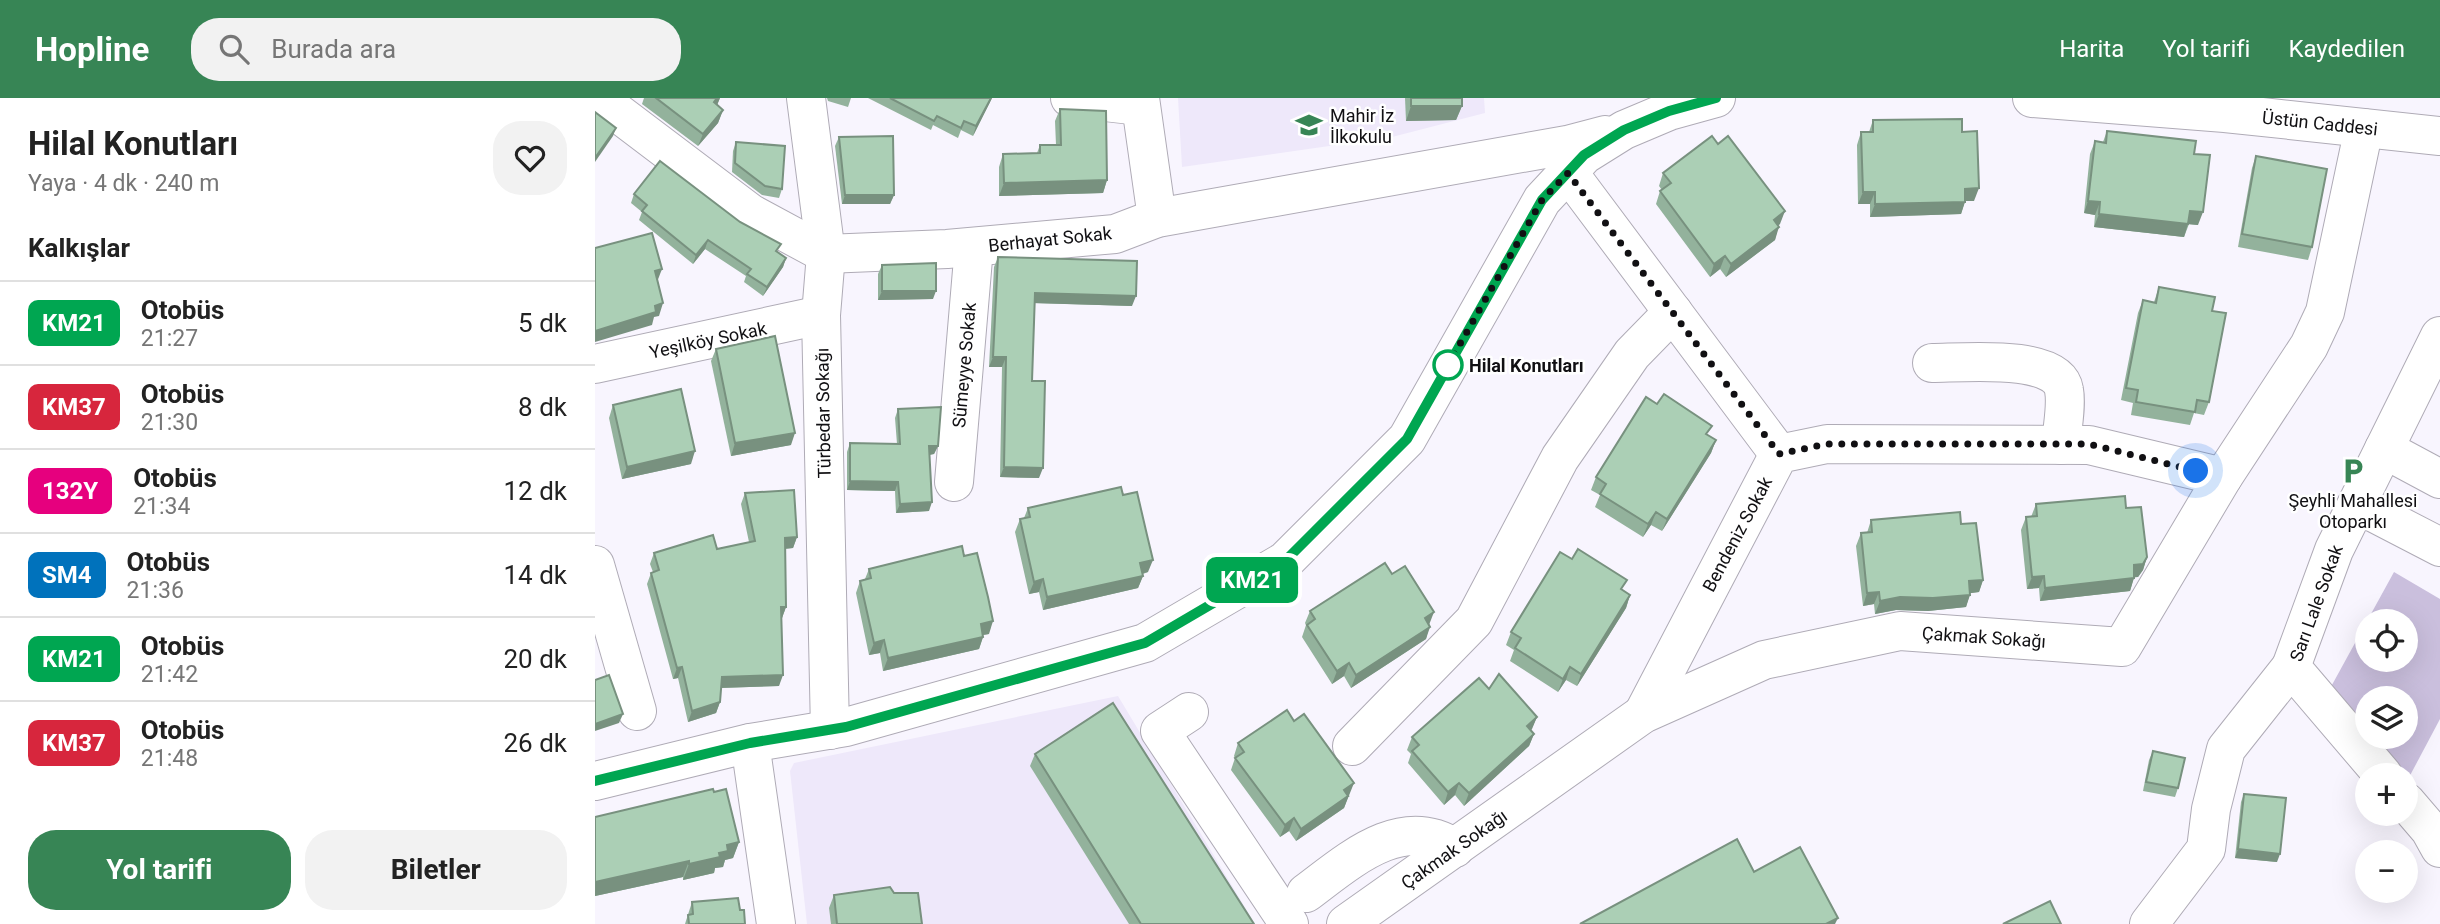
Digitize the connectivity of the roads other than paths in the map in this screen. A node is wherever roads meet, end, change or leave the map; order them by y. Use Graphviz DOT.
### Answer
graph roads {
  1 [pos="598,98"];
  2 [pos="806,98"];
  3 [pos="1070,98"];
  4 [pos="1716,98"];
  5 [pos="2032,98"];
  6 [pos="1140,102"];
  7 [pos="2364,128"];
  8 [pos="1624,130"];
  9 [pos="2440,136"];
  10 [pos="1568,173"];
  11 [pos="1157,218"];
  12 [pos="974,247"];
  13 [pos="826,254"];
  14 [pos="1673,312"];
  15 [pos="821,315"];
  16 [pos="2440,336"];
  17 [pos="1933,363"];
  18 [pos="595,364"];
  19 [pos="2061,444"];
  20 [pos="2384,449"];
  21 [pos="1779,454"];
  22 [pos="2223,478"];
  23 [pos="2440,479"];
  24 [pos="954,482"];
  25 [pos="2357,504"];
  26 [pos="2440,547"];
  27 [pos="595,565"];
  28 [pos="2291,667"];
  29 [pos="637,711"];
  30 [pos="1643,714"];
  31 [pos="1175,721"];
  32 [pos="830,730"];
  33 [pos="750,743"];
  34 [pos="1352,746"];
  35 [pos="2373,763"];
  36 [pos="595,781"];
  37 [pos="2418,816"];
  38 [pos="1455,848"];
  39 [pos="2440,848"];
  40 [pos="1298,908"];
  41 [pos="776,924"];
  42 [pos="1346,924"];
  43 [pos="2149,924"];
  1 -- 13 [label="street"];
  2 -- 13 [label="street, Türbedar Sokağı"];
  3 -- 6 [label="street"];
  4 -- 8 [label="street"];
  5 -- 7 [label="street, Üstün Caddesi"];
  6 -- 11 [label="street"];
  7 -- 9 [label="street, Üstün Caddesi"];
  7 -- 22 [label="street, Çakmak Sokağı"];
  8 -- 10 [label="street"];
  8 -- 11 [label="street, Berhayat Sokak"];
  10 -- 14 [label="street"];
  10 -- 32 [label="street"];
  11 -- 12 [label="street, Berhayat Sokak"];
  12 -- 13 [label="street, Berhayat Sokak"];
  12 -- 24 [label="street, Sümeyye Sokak"];
  13 -- 15 [label="street, Türbedar Sokağı"];
  14 -- 21 [label="street"];
  14 -- 34 [label="street"];
  15 -- 18 [label="street, Yeşilköy Sokak"];
  15 -- 32 [label="street, Türbedar Sokağı"];
  16 -- 20 [label="street, Sarı Lale Sokak"];
  17 -- 19 [label="street"];
  19 -- 21 [label="street"];
  19 -- 22 [label="street"];
  20 -- 23 [label="street"];
  20 -- 25 [label="street, Sarı Lale Sokak"];
  21 -- 30 [label="street, Bendeniz Sokak"];
  22 -- 30 [label="street, Çakmak Sokağı"];
  25 -- 26 [label="street"];
  25 -- 28 [label="street, Sarı Lale Sokak"];
  27 -- 29 [label="street"];
  28 -- 35 [label="street, Sarı Lale Sokak"];
  28 -- 43 [label="street"];
  30 -- 38 [label="street, Çakmak Sokağı"];
  31 -- 40 [label="street"];
  32 -- 33 [label="street"];
  33 -- 36 [label="street"];
  33 -- 41 [label="street"];
  37 -- 39 [label="street"];
  38 -- 40 [label="street"];
  38 -- 42 [label="street, Çakmak Sokağı"];
}
